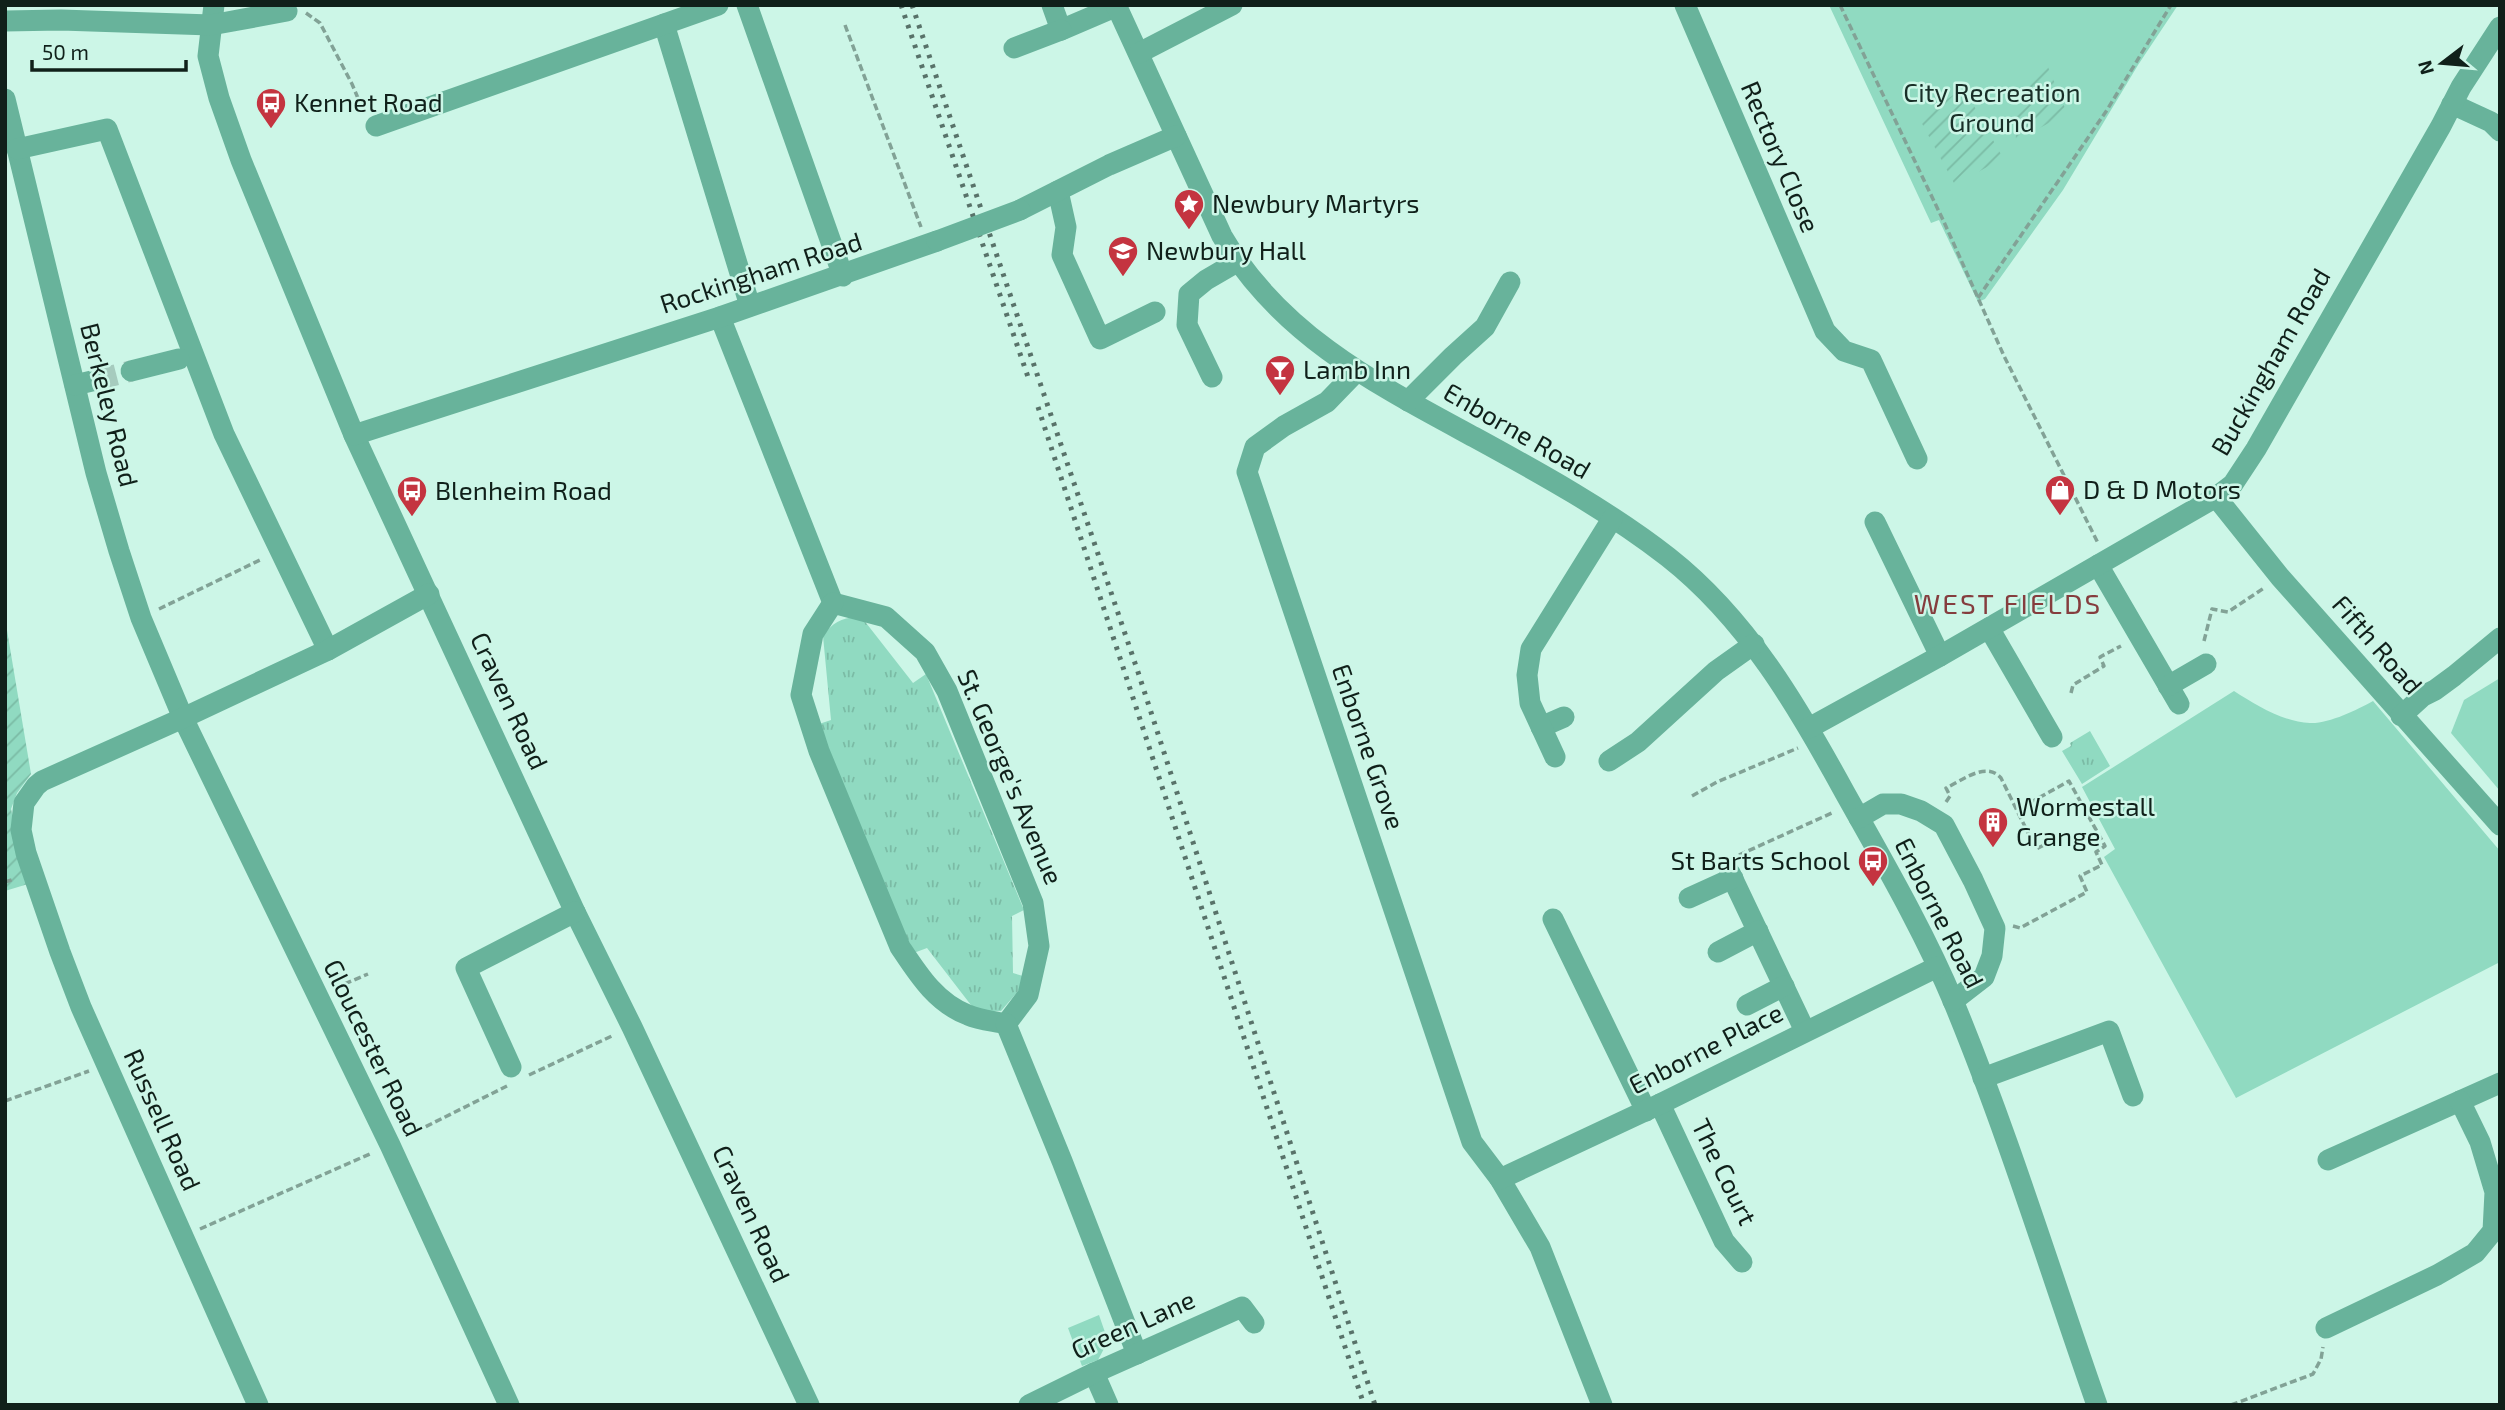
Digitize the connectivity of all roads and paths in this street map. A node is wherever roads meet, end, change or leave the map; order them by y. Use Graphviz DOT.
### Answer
graph roads {
  1 [pos="718,5"];
  2 [pos="747,5"];
  3 [pos="1052,5"];
  4 [pos="1232,5"];
  5 [pos="1685,5"];
  6 [pos="1840,5"];
  7 [pos="2171,5"];
  8 [pos="1117,6"];
  9 [pos="287,10"];
  10 [pos="61,12"];
  11 [pos="212,15"];
  12 [pos="5,21"];
  13 [pos="664,24"];
  14 [pos="845,25"];
  15 [pos="2500,27"];
  16 [pos="1061,30"];
  17 [pos="1013,48"];
  18 [pos="1139,52"];
  19 [pos="357,97"];
  20 [pos="5,99"];
  21 [pos="2452,103"];
  22 [pos="376,127"];
  23 [pos="2500,131"];
  24 [pos="1176,136"];
  25 [pos="17,149"];
  26 [pos="1058,191"];
  27 [pos="932,244"];
  28 [pos="1237,262"];
  29 [pos="843,276"];
  30 [pos="1510,282"];
  31 [pos="1979,298"];
  32 [pos="750,306"];
  33 [pos="1155,312"];
  34 [pos="720,317"];
  35 [pos="179,359"];
  36 [pos="1357,371"];
  37 [pos="131,372"];
  38 [pos="1212,377"];
  39 [pos="1408,401"];
  40 [pos="354,435"];
  41 [pos="1917,459"];
  42 [pos="2216,497"];
  43 [pos="1612,519"];
  44 [pos="1875,522"];
  45 [pos="281,550"];
  46 [pos="2102,563"];
  47 [pos="2280,577"];
  48 [pos="429,594"];
  49 [pos="834,603"];
  50 [pos="141,618"];
  51 [pos="1989,628"];
  52 [pos="2139,636"];
  53 [pos="2500,638"];
  54 [pos="2204,641"];
  55 [pos="1754,644"];
  56 [pos="328,650"];
  57 [pos="1940,656"];
  58 [pos="2206,664"];
  59 [pos="2168,686"];
  60 [pos="2071,693"];
  61 [pos="2179,704"];
  62 [pos="2401,716"];
  63 [pos="1564,717"];
  64 [pos="183,719"];
  65 [pos="1541,727"];
  66 [pos="1812,734"];
  67 [pos="2052,737"];
  68 [pos="1555,757"];
  69 [pos="1609,761"];
  70 [pos="1692,796"];
  71 [pos="1855,810"];
  72 [pos="2017,810"];
  73 [pos="1934,819"];
  74 [pos="2500,825"];
  75 [pos="2050,842"];
  76 [pos="1731,875"];
  77 [pos="1689,898"];
  78 [pos="575,912"];
  79 [pos="1552,919"];
  80 [pos="1758,931"];
  81 [pos="1994,932"];
  82 [pos="1718,952"];
  83 [pos="1937,967"];
  84 [pos="368,974"];
  85 [pos="1784,986"];
  86 [pos="317,995"];
  87 [pos="1952,1000"];
  88 [pos="1747,1005"];
  89 [pos="1006,1024"];
  90 [pos="1805,1031"];
  91 [pos="106,1064"];
  92 [pos="511,1067"];
  93 [pos="1983,1078"];
  94 [pos="2500,1083"];
  95 [pos="2133,1096"];
  96 [pos="5,1101"];
  97 [pos="2460,1101"];
  98 [pos="1653,1107"];
  99 [pos="2328,1160"];
  100 [pos="1500,1179"];
  101 [pos="2496,1231"];
  102 [pos="1742,1262"];
  103 [pos="1254,1323"];
  104 [pos="2326,1328"];
  105 [pos="1137,1354"];
  106 [pos="1094,1373"];
  107 [pos="258,1405"];
  108 [pos="509,1405"];
  109 [pos="809,1405"];
  110 [pos="1029,1405"];
  111 [pos="1108,1405"];
  112 [pos="1602,1405"];
  113 [pos="2097,1405"];
  114 [pos="2231,1405"];
  1 -- 13 [label="street"];
  2 -- 29 [label="street"];
  3 -- 16 [label="street"];
  4 -- 18 [label="street"];
  5 -- 41 [label="street, Rectory Close"];
  6 -- 31 [label="path"];
  7 -- 31 [label="path"];
  8 -- 16 [label="street"];
  8 -- 18 [label="street, Enborne Road"];
  9 -- 11 [label="street"];
  9 -- 19 [label="path"];
  10 -- 11 [label="street"];
  10 -- 12 [label="street"];
  11 -- 40 [label="street, Craven Road"];
  13 -- 22 [label="street"];
  13 -- 32 [label="street"];
  14 -- 27 [label="path"];
  15 -- 21 [label="street, Buckingham Road"];
  16 -- 17 [label="street"];
  18 -- 24 [label="street, Enborne Road"];
  20 -- 25 [label="street, Berkeley Road"];
  21 -- 23 [label="street"];
  21 -- 42 [label="street, Buckingham Road"];
  24 -- 26 [label="street, Rockingham Road"];
  24 -- 28 [label="street, Enborne Road"];
  25 -- 45 [label="street"];
  25 -- 50 [label="street, Berkeley Road"];
  26 -- 27 [label="street, Rockingham Road, bridge"];
  26 -- 33 [label="street"];
  27 -- 29 [label="street, Rockingham Road"];
  28 -- 36 [label="street, Enborne Road"];
  28 -- 38 [label="street"];
  29 -- 32 [label="street, Rockingham Road"];
  30 -- 39 [label="street"];
  31 -- 46 [label="path"];
  32 -- 34 [label="street, Rockingham Road"];
  34 -- 40 [label="street, Rockingham Road"];
  34 -- 49 [label="street"];
  35 -- 37 [label="street"];
  36 -- 39 [label="street, Enborne Road"];
  36 -- 100 [label="street, Enborne Grove"];
  39 -- 43 [label="street, Enborne Road"];
  40 -- 48 [label="street, Craven Road"];
  42 -- 46 [label="street, Buckingham Road"];
  42 -- 47 [label="street, Fifth Road"];
  43 -- 55 [label="street, Enborne Road"];
  43 -- 65 [label="street"];
  44 -- 57 [label="street"];
  45 -- 50 [label="path"];
  45 -- 56 [label="street"];
  46 -- 51 [label="street, Buckingham Road"];
  46 -- 52 [label="street"];
  47 -- 54 [label="path"];
  47 -- 62 [label="street, Fifth Road"];
  48 -- 56 [label="street"];
  48 -- 78 [label="street, Craven Road"];
  49 -- 89 [label="street"];
  49 -- 89 [label="street, St. George's Avenue"];
  50 -- 64 [label="street, Berkeley Road"];
  51 -- 57 [label="street, Buckingham Road"];
  51 -- 67 [label="street"];
  52 -- 59 [label="street"];
  52 -- 60 [label="path"];
  53 -- 62 [label="street"];
  55 -- 66 [label="street, Enborne Road"];
  55 -- 69 [label="street"];
  56 -- 64 [label="street"];
  57 -- 66 [label="street, Buckingham Road"];
  58 -- 59 [label="street"];
  59 -- 61 [label="street"];
  62 -- 74 [label="street, Fifth Road"];
  63 -- 65 [label="street"];
  64 -- 86 [label="street, Gloucester Road"];
  64 -- 91 [label="street, Russell Road"];
  65 -- 68 [label="street"];
  66 -- 70 [label="path"];
  66 -- 71 [label="street, Enborne Road"];
  71 -- 73 [label="street"];
  71 -- 76 [label="path"];
  71 -- 83 [label="street, Enborne Road"];
  72 -- 73 [label="path"];
  72 -- 75 [label="path"];
  72 -- 81 [label="path"];
  73 -- 81 [label="street"];
  76 -- 77 [label="street"];
  76 -- 80 [label="street"];
  78 -- 92 [label="street"];
  78 -- 109 [label="street, Craven Road"];
  79 -- 98 [label="street, The Court"];
  80 -- 82 [label="street"];
  80 -- 85 [label="street"];
  81 -- 87 [label="street"];
  83 -- 87 [label="street, Enborne Road"];
  83 -- 90 [label="street, Enborne Place"];
  84 -- 86 [label="path"];
  85 -- 88 [label="street"];
  85 -- 90 [label="street"];
  86 -- 108 [label="street, Gloucester Road"];
  87 -- 93 [label="street, Enborne Road"];
  89 -- 105 [label="street"];
  90 -- 98 [label="street, Enborne Place"];
  91 -- 96 [label="path"];
  91 -- 107 [label="street, Russell Road"];
  93 -- 95 [label="street"];
  93 -- 113 [label="street, Enborne Road"];
  94 -- 97 [label="street"];
  97 -- 99 [label="street"];
  97 -- 101 [label="street"];
  98 -- 100 [label="street, Enborne Place"];
  98 -- 102 [label="street, The Court"];
  100 -- 112 [label="street, Enborne Grove"];
  101 -- 104 [label="street"];
  103 -- 105 [label="street, Green Lane"];
  104 -- 114 [label="path"];
  105 -- 106 [label="street, Green Lane"];
  106 -- 110 [label="street, Green Lane"];
  106 -- 111 [label="street"];
}
